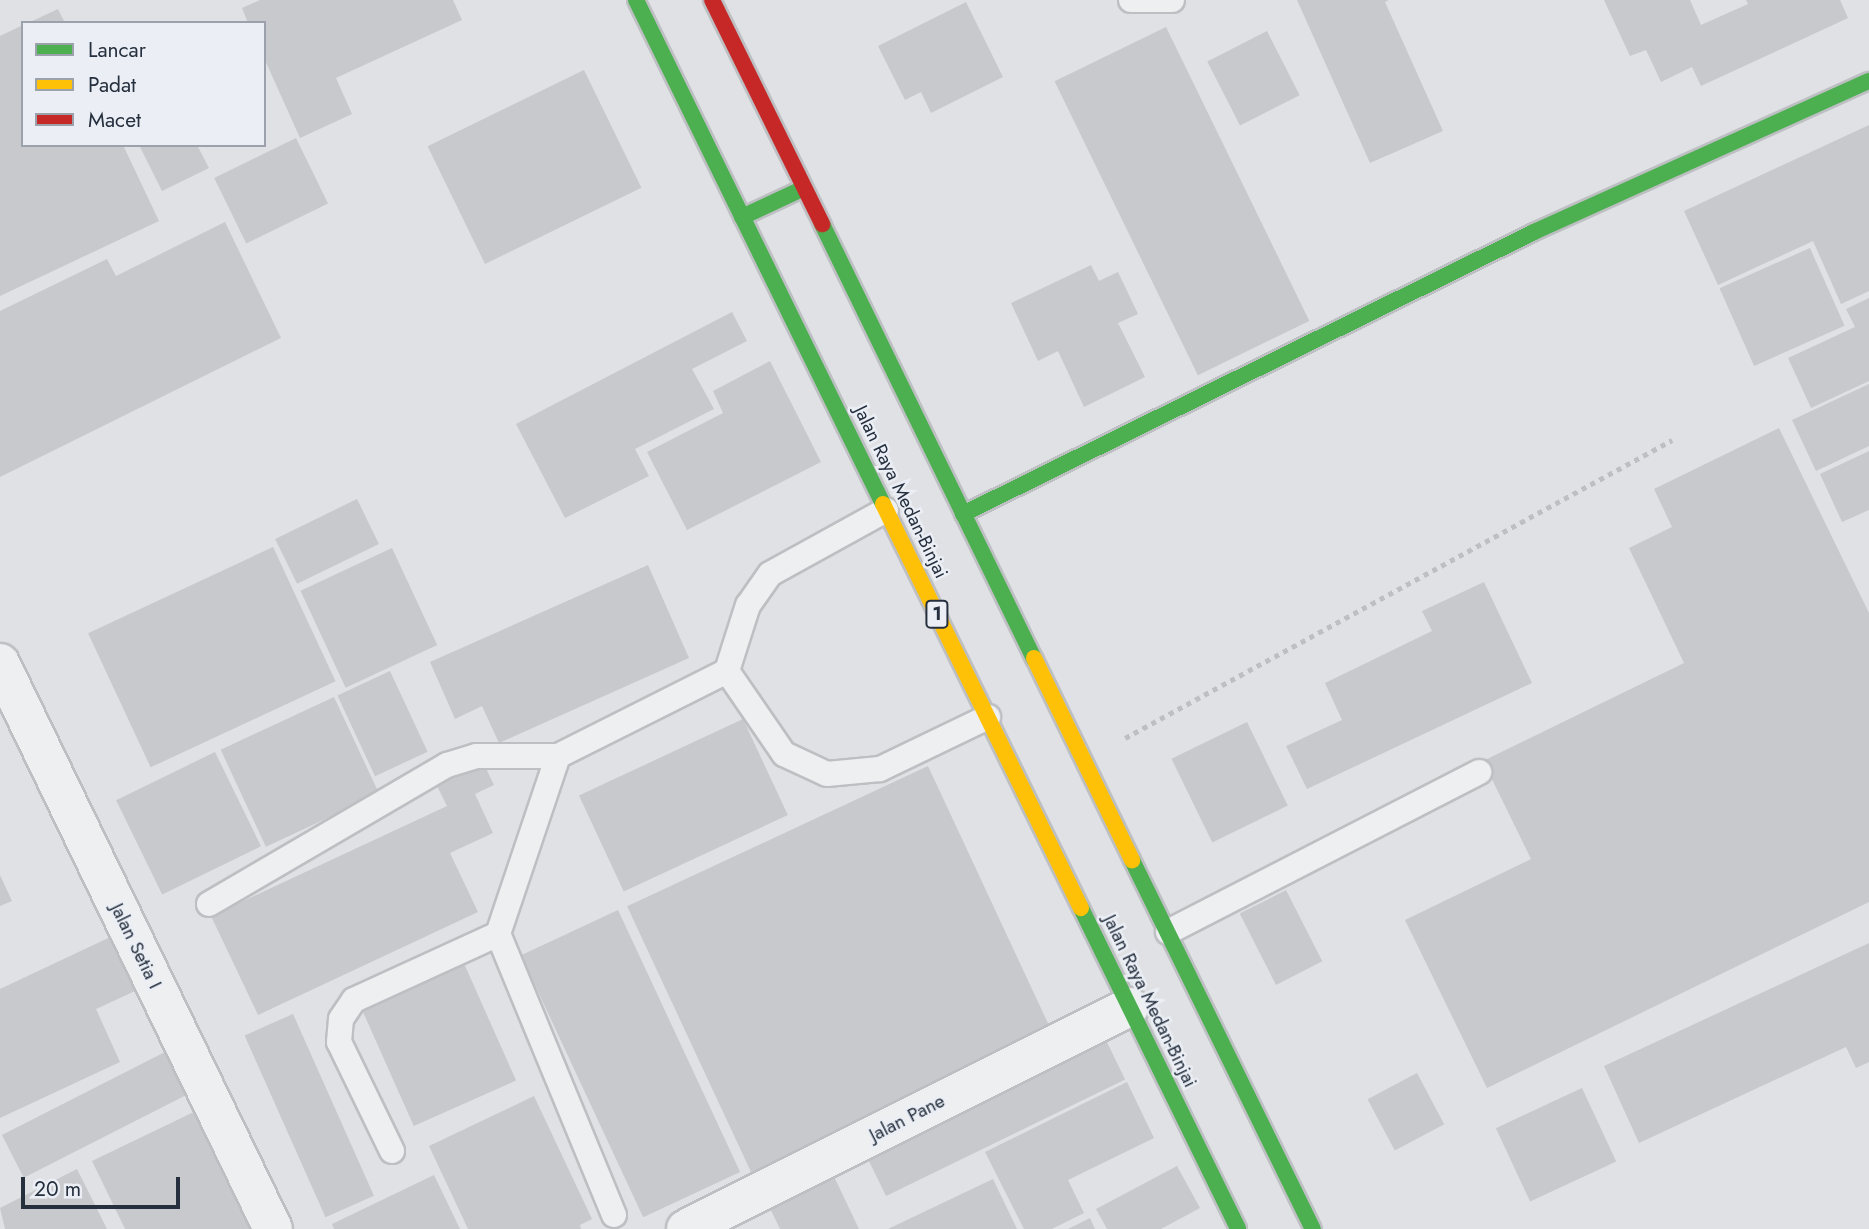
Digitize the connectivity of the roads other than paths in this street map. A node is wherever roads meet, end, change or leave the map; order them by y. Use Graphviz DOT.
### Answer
graph roads {
  1 [pos="636,0"];
  2 [pos="712,0"];
  3 [pos="1131,0"];
  4 [pos="1172,0"];
  5 [pos="1869,81"];
  6 [pos="804,188"];
  7 [pos="742,217"];
  8 [pos="886,510"];
  9 [pos="963,514"];
  10 [pos="0,663"];
  11 [pos="727,671"];
  12 [pos="988,718"];
  13 [pos="558,757"];
  14 [pos="1479,772"];
  15 [pos="209,904"];
  16 [pos="1168,932"];
  17 [pos="498,934"];
  18 [pos="1129,1007"];
  19 [pos="392,1151"];
  20 [pos="614,1215"];
  21 [pos="272,1229"];
  22 [pos="686,1229"];
  23 [pos="1238,1229"];
  24 [pos="1313,1229"];
  1 -- 7 [label="main road, Jalan Raya Medan-Binjai / 1"];
  2 -- 6 [label="main road"];
  3 -- 4 [label="lane"];
  5 -- 9 [label="main road"];
  6 -- 7 [label="main road"];
  6 -- 9 [label="main road"];
  7 -- 8 [label="main road, Jalan Raya Medan-Binjai / 1"];
  8 -- 11 [label="lane"];
  8 -- 12 [label="main road, Jalan Raya Medan-Binjai / 1"];
  9 -- 16 [label="main road"];
  10 -- 21 [label="street, Jalan Setia I"];
  11 -- 12 [label="lane"];
  11 -- 13 [label="lane"];
  12 -- 18 [label="main road, Jalan Raya Medan-Binjai / 1"];
  13 -- 15 [label="lane"];
  13 -- 17 [label="lane"];
  14 -- 16 [label="lane"];
  16 -- 24 [label="main road"];
  17 -- 19 [label="lane"];
  17 -- 20 [label="lane"];
  18 -- 22 [label="street, Jalan Pane"];
  18 -- 23 [label="main road, Jalan Raya Medan-Binjai / 1"];
}
